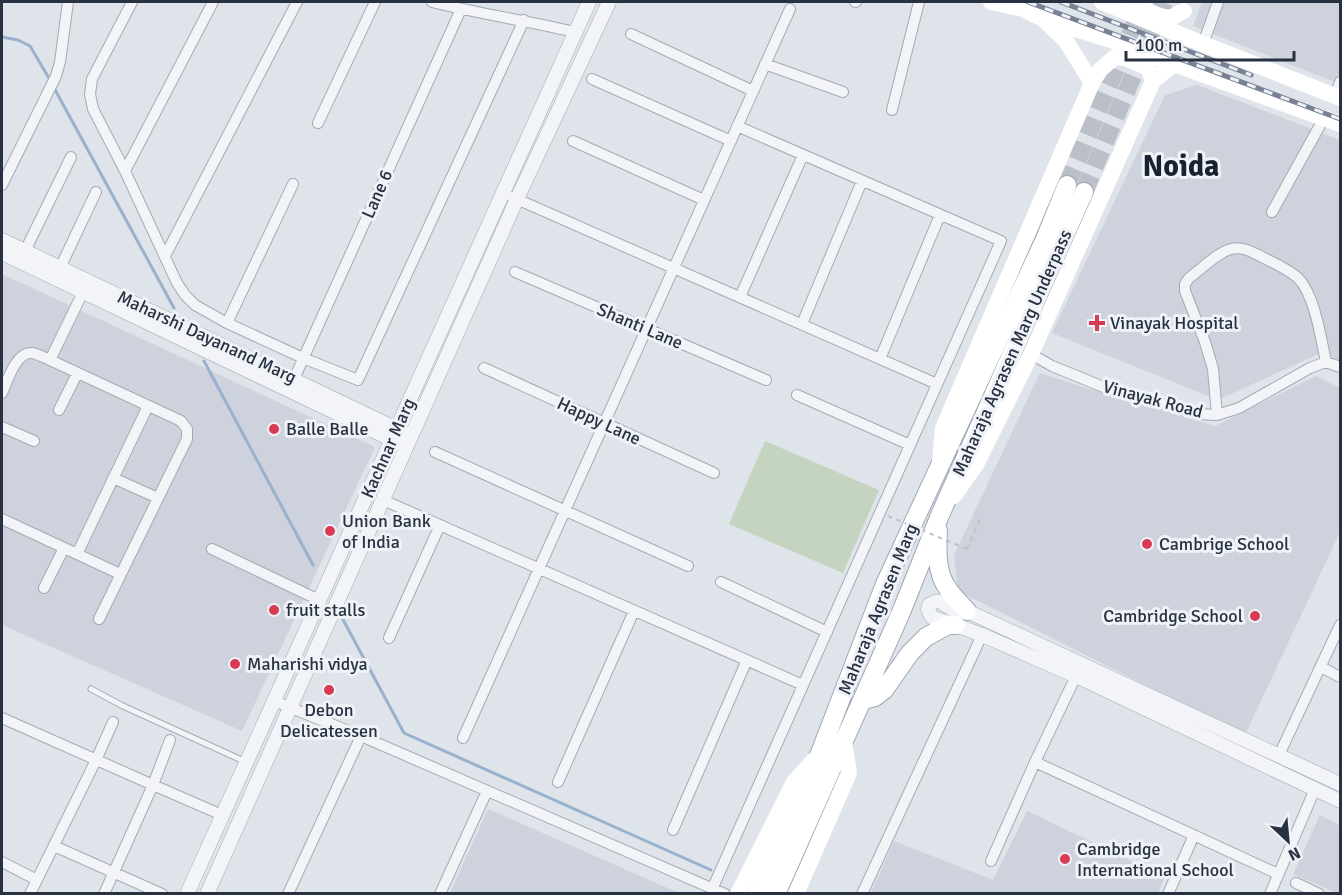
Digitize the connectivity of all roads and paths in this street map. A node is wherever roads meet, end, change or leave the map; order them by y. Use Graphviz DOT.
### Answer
graph roads {
  1 [pos="68,2"];
  2 [pos="132,2"];
  3 [pos="213,2"];
  4 [pos="297,2"];
  5 [pos="375,2"];
  6 [pos="432,2"];
  7 [pos="589,2"];
  8 [pos="609,2"];
  9 [pos="919,2"];
  10 [pos="991,2"];
  11 [pos="1102,2"];
  12 [pos="1135,2"];
  13 [pos="1218,2"];
  14 [pos="1186,6"];
  15 [pos="461,9"];
  16 [pos="790,9"];
  17 [pos="1043,19"];
  18 [pos="524,20"];
  19 [pos="576,32"];
  20 [pos="631,34"];
  21 [pos="1196,41"];
  22 [pos="765,64"];
  23 [pos="1174,64"];
  24 [pos="592,79"];
  25 [pos="1153,81"];
  26 [pos="1092,83"];
  27 [pos="753,91"];
  28 [pos="843,92"];
  29 [pos="1339,92"];
  30 [pos="892,110"];
  31 [pos="1324,118"];
  32 [pos="318,123"];
  33 [pos="1341,123"];
  34 [pos="737,126"];
  35 [pos="573,141"];
  36 [pos="730,141"];
  37 [pos="803,155"];
  38 [pos="71,157"];
  39 [pos="125,171"];
  40 [pos="862,181"];
  41 [pos="294,184"];
  42 [pos="1067,184"];
  43 [pos="2,185"];
  44 [pos="96,192"];
  45 [pos="1084,192"];
  46 [pos="503,193"];
  47 [pos="517,199"];
  48 [pos="704,200"];
  49 [pos="1272,212"];
  50 [pos="940,215"];
  51 [pos="2,240"];
  52 [pos="25,252"];
  53 [pos="2,253"];
  54 [pos="165,256"];
  55 [pos="60,268"];
  56 [pos="674,268"];
  57 [pos="515,272"];
  58 [pos="83,292"];
  59 [pos="740,297"];
  60 [pos="227,323"];
  61 [pos="802,324"];
  62 [pos="647,329"];
  63 [pos="1031,354"];
  64 [pos="303,358"];
  65 [pos="880,358"];
  66 [pos="50,360"];
  67 [pos="1326,362"];
  68 [pos="1341,367"];
  69 [pos="484,368"];
  70 [pos="77,374"];
  71 [pos="294,379"];
  72 [pos="766,380"];
  73 [pos="937,384"];
  74 [pos="2,393"];
  75 [pos="797,395"];
  76 [pos="148,406"];
  77 [pos="59,410"];
  78 [pos="1217,415"];
  79 [pos="604,423"];
  80 [pos="2,427"];
  81 [pos="394,434"];
  82 [pos="34,441"];
  83 [pos="409,441"];
  84 [pos="910,444"];
  85 [pos="435,452"];
  86 [pos="939,466"];
  87 [pos="714,473"];
  88 [pos="113,478"];
  89 [pos="158,498"];
  90 [pos="383,500"];
  91 [pos="565,512"];
  92 [pos="888,516"];
  93 [pos="981,517"];
  94 [pos="939,518"];
  95 [pos="2,519"];
  96 [pos="440,525"];
  97 [pos="64,548"];
  98 [pos="212,549"];
  99 [pos="77,554"];
  100 [pos="688,567"];
  101 [pos="539,569"];
  102 [pos="120,574"];
  103 [pos="721,582"];
  104 [pos="44,588"];
  105 [pos="320,600"];
  106 [pos="634,611"];
  107 [pos="962,618"];
  108 [pos="99,619"];
  109 [pos="1341,625"];
  110 [pos="827,632"];
  111 [pos="982,635"];
  112 [pos="389,638"];
  113 [pos="747,660"];
  114 [pos="1321,667"];
  115 [pos="1076,676"];
  116 [pos="1341,677"];
  117 [pos="803,685"];
  118 [pos="91,689"];
  119 [pos="863,700"];
  120 [pos="274,701"];
  121 [pos="290,708"];
  122 [pos="2,718"];
  123 [pos="112,722"];
  124 [pos="361,736"];
  125 [pos="463,738"];
  126 [pos="170,740"];
  127 [pos="844,741"];
  128 [pos="820,753"];
  129 [pos="1279,755"];
  130 [pos="96,760"];
  131 [pos="246,762"];
  132 [pos="1035,762"];
  133 [pos="558,782"];
  134 [pos="1341,784"];
  135 [pos="153,785"];
  136 [pos="1315,789"];
  137 [pos="487,790"];
  138 [pos="1341,801"];
  139 [pos="222,815"];
  140 [pos="798,823"];
  141 [pos="673,830"];
  142 [pos="1194,835"];
  143 [pos="54,846"];
  144 [pos="992,861"];
  145 [pos="2,862"];
  146 [pos="114,872"];
  147 [pos="1278,874"];
  148 [pos="37,880"];
  149 [pos="1296,883"];
  150 [pos="712,891"];
  151 [pos="30,894"];
  152 [pos="104,894"];
  153 [pos="162,894"];
  154 [pos="187,894"];
  155 [pos="207,894"];
  156 [pos="288,894"];
  157 [pos="440,894"];
  158 [pos="725,894"];
  159 [pos="738,894"];
  160 [pos="757,894"];
  161 [pos="776,894"];
  162 [pos="796,894"];
  163 [pos="862,894"];
  164 [pos="1168,894"];
  165 [pos="1270,894"];
  166 [pos="1319,894"];
  1 -- 43 [label="street"];
  2 -- 39 [label="street"];
  3 -- 39 [label="street"];
  4 -- 54 [label="street"];
  5 -- 32 [label="street"];
  6 -- 15 [label="street"];
  7 -- 19 [label="street, Kachnar Marg"];
  8 -- 47 [label="street, Kachnar Marg"];
  9 -- 30 [label="street"];
  10 -- 17 [label="main road"];
  11 -- 21 [label="main road"];
  12 -- 14 [label="main road"];
  13 -- 21 [label="street"];
  14 -- 21 [label="main road"];
  15 -- 18 [label="street"];
  15 -- 64 [label="street, Lane 6"];
  16 -- 22 [label="street"];
  17 -- 23 [label="main road"];
  17 -- 26 [label="main road"];
  18 -- 19 [label="street"];
  18 -- 64 [label="street"];
  19 -- 46 [label="street, Kachnar Marg"];
  20 -- 27 [label="street"];
  21 -- 29 [label="main road"];
  22 -- 27 [label="street"];
  22 -- 28 [label="street"];
  23 -- 25 [label="main road"];
  23 -- 31 [label="main road"];
  24 -- 36 [label="street"];
  25 -- 26 [label="main road"];
  25 -- 63 [label="main road"];
  26 -- 86 [label="main road"];
  27 -- 34 [label="street"];
  31 -- 33 [label="main road"];
  31 -- 49 [label="street"];
  34 -- 36 [label="street"];
  34 -- 37 [label="street"];
  35 -- 48 [label="street"];
  36 -- 48 [label="street"];
  37 -- 40 [label="street"];
  37 -- 59 [label="street"];
  38 -- 52 [label="street"];
  39 -- 54 [label="street"];
  40 -- 50 [label="street"];
  40 -- 61 [label="street"];
  41 -- 60 [label="street"];
  42 -- 86 [label="main road, Maharaja Agrasen Marg Underpass"];
  44 -- 55 [label="street"];
  45 -- 94 [label="main road, Maharaja Agrasen Marg Underpass"];
  46 -- 47 [label="street"];
  46 -- 81 [label="street, Kachnar Marg"];
  47 -- 56 [label="street"];
  47 -- 83 [label="street, Kachnar Marg"];
  48 -- 56 [label="street"];
  50 -- 65 [label="street"];
  50 -- 73 [label="street"];
  51 -- 52 [label="street, Maharshi Dayanand Marg"];
  52 -- 55 [label="street, Maharshi Dayanand Marg"];
  53 -- 58 [label="street, Maharshi Dayanand Marg"];
  54 -- 60 [label="street"];
  55 -- 71 [label="street, Maharshi Dayanand Marg"];
  56 -- 59 [label="street"];
  56 -- 62 [label="street"];
  57 -- 62 [label="street, Shanti Lane"];
  58 -- 66 [label="street"];
  58 -- 81 [label="street, Maharshi Dayanand Marg"];
  59 -- 61 [label="street"];
  60 -- 64 [label="street"];
  61 -- 65 [label="street"];
  62 -- 72 [label="street, Shanti Lane"];
  62 -- 79 [label="street"];
  63 -- 78 [label="street, Vinayak Road"];
  63 -- 94 [label="main road"];
  64 -- 71 [label="street, Lane 6"];
  65 -- 73 [label="street"];
  66 -- 70 [label="street"];
  66 -- 74 [label="street"];
  67 -- 68 [label="street"];
  67 -- 78 [label="street, Vinayak Road"];
  67 -- 78 [label="street"];
  69 -- 79 [label="street, Happy Lane"];
  70 -- 76 [label="street"];
  70 -- 77 [label="street"];
  71 -- 81 [label="street, Maharshi Dayanand Marg"];
  73 -- 84 [label="street"];
  75 -- 84 [label="street"];
  76 -- 88 [label="street"];
  76 -- 89 [label="street"];
  79 -- 87 [label="street, Happy Lane"];
  79 -- 91 [label="street"];
  80 -- 82 [label="street"];
  81 -- 83 [label="street, Maharshi Dayanand Marg"];
  81 -- 105 [label="street, Kachnar Marg"];
  83 -- 90 [label="street, Kachnar Marg"];
  84 -- 110 [label="street"];
  85 -- 91 [label="street"];
  86 -- 128 [label="main road, Maharaja Agrasen Marg"];
  88 -- 89 [label="street"];
  88 -- 99 [label="street"];
  89 -- 102 [label="street"];
  90 -- 96 [label="street"];
  90 -- 121 [label="street, Kachnar Marg"];
  91 -- 100 [label="street"];
  91 -- 101 [label="street"];
  92 -- 93 [label="path, bridge"];
  94 -- 107 [label="main road"];
  94 -- 119 [label="main road, Maharaja Agrasen Marg"];
  95 -- 97 [label="street"];
  96 -- 101 [label="street"];
  96 -- 112 [label="street"];
  97 -- 99 [label="street"];
  97 -- 104 [label="street"];
  98 -- 105 [label="street"];
  99 -- 102 [label="street"];
  101 -- 106 [label="street"];
  101 -- 125 [label="street"];
  102 -- 108 [label="street"];
  103 -- 110 [label="street"];
  105 -- 120 [label="street, Kachnar Marg"];
  106 -- 113 [label="street"];
  106 -- 133 [label="street"];
  107 -- 111 [label="street"];
  107 -- 119 [label="main road"];
  107 -- 129 [label="street"];
  109 -- 114 [label="street"];
  110 -- 117 [label="street"];
  111 -- 115 [label="street"];
  111 -- 163 [label="street"];
  113 -- 117 [label="street"];
  113 -- 141 [label="street"];
  114 -- 116 [label="street"];
  114 -- 129 [label="street"];
  115 -- 132 [label="street"];
  115 -- 136 [label="street"];
  117 -- 150 [label="street"];
  118 -- 131 [label="lane"];
  119 -- 127 [label="main road, Maharaja Agrasen Marg"];
  120 -- 121 [label="street"];
  120 -- 131 [label="street, Kachnar Marg"];
  121 -- 124 [label="street"];
  121 -- 155 [label="street, Kachnar Marg"];
  122 -- 130 [label="street"];
  123 -- 130 [label="street"];
  124 -- 137 [label="street"];
  124 -- 156 [label="street"];
  126 -- 135 [label="street"];
  127 -- 140 [label="main road, Maharaja Agrasen Marg"];
  127 -- 162 [label="main road"];
  128 -- 140 [label="main road, Maharaja Agrasen Marg"];
  128 -- 159 [label="main road"];
  129 -- 134 [label="street"];
  130 -- 135 [label="street"];
  130 -- 143 [label="street"];
  131 -- 139 [label="street, Kachnar Marg"];
  132 -- 142 [label="street"];
  132 -- 144 [label="street"];
  135 -- 139 [label="street"];
  135 -- 146 [label="street"];
  136 -- 138 [label="street"];
  136 -- 147 [label="street"];
  137 -- 150 [label="street"];
  137 -- 157 [label="street"];
  139 -- 154 [label="street, Kachnar Marg"];
  140 -- 160 [label="main road"];
  140 -- 161 [label="main road"];
  142 -- 147 [label="street"];
  142 -- 164 [label="street"];
  143 -- 146 [label="street"];
  143 -- 148 [label="street"];
  145 -- 148 [label="street"];
  146 -- 152 [label="street"];
  146 -- 153 [label="street"];
  147 -- 165 [label="street"];
  148 -- 151 [label="street"];
  149 -- 166 [label="street"];
  150 -- 158 [label="street"];
}
